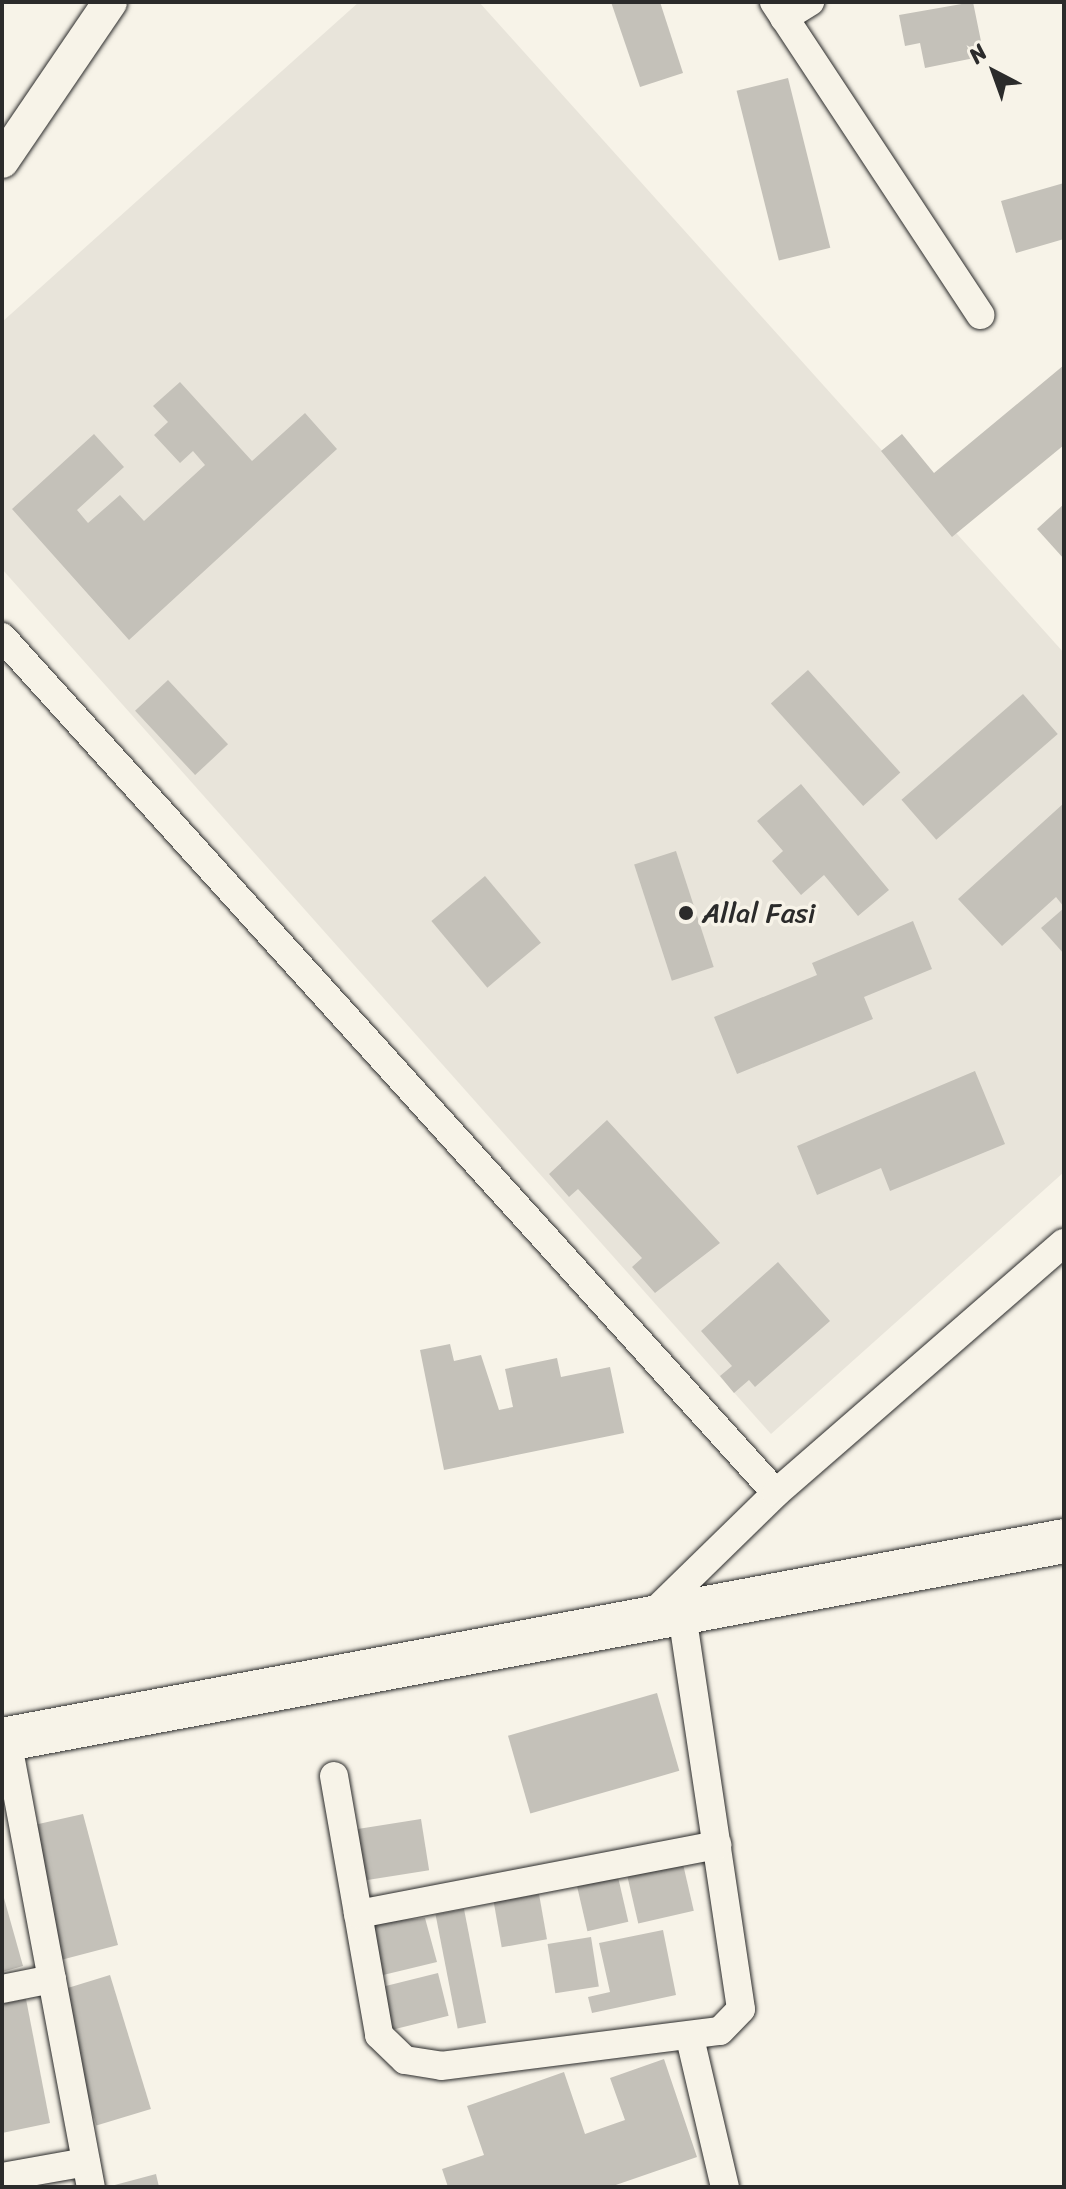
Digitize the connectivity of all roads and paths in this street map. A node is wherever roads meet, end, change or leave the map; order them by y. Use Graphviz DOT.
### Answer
graph roads {
  1 [pos="110,2"];
  2 [pos="810,2"];
  3 [pos="779,10"];
  4 [pos="2,161"];
  5 [pos="980,315"];
  6 [pos="2,637"];
  7 [pos="1064,1243"];
  8 [pos="776,1493"];
  9 [pos="1064,1541"];
  10 [pos="663,1618"];
  11 [pos="4,1740"];
  12 [pos="334,1776"];
  13 [pos="717,1845"];
  14 [pos="358,1914"];
  15 [pos="52,1979"];
  16 [pos="2,1989"];
  17 [pos="690,2038"];
  18 [pos="88,2175"];
  19 [pos="2,2177"];
  20 [pos="725,2187"];
  1 -- 4 [label="street"];
  2 -- 3 [label="street"];
  3 -- 5 [label="street"];
  6 -- 8 [label="street"];
  7 -- 8 [label="street"];
  8 -- 10 [label="street"];
  9 -- 10 [label="highway"];
  10 -- 11 [label="highway"];
  10 -- 13 [label="street"];
  11 -- 15 [label="street"];
  12 -- 14 [label="street"];
  13 -- 14 [label="street"];
  13 -- 17 [label="street"];
  14 -- 17 [label="street"];
  15 -- 16 [label="street"];
  15 -- 18 [label="street"];
  17 -- 20 [label="street"];
  18 -- 19 [label="street"];
}
